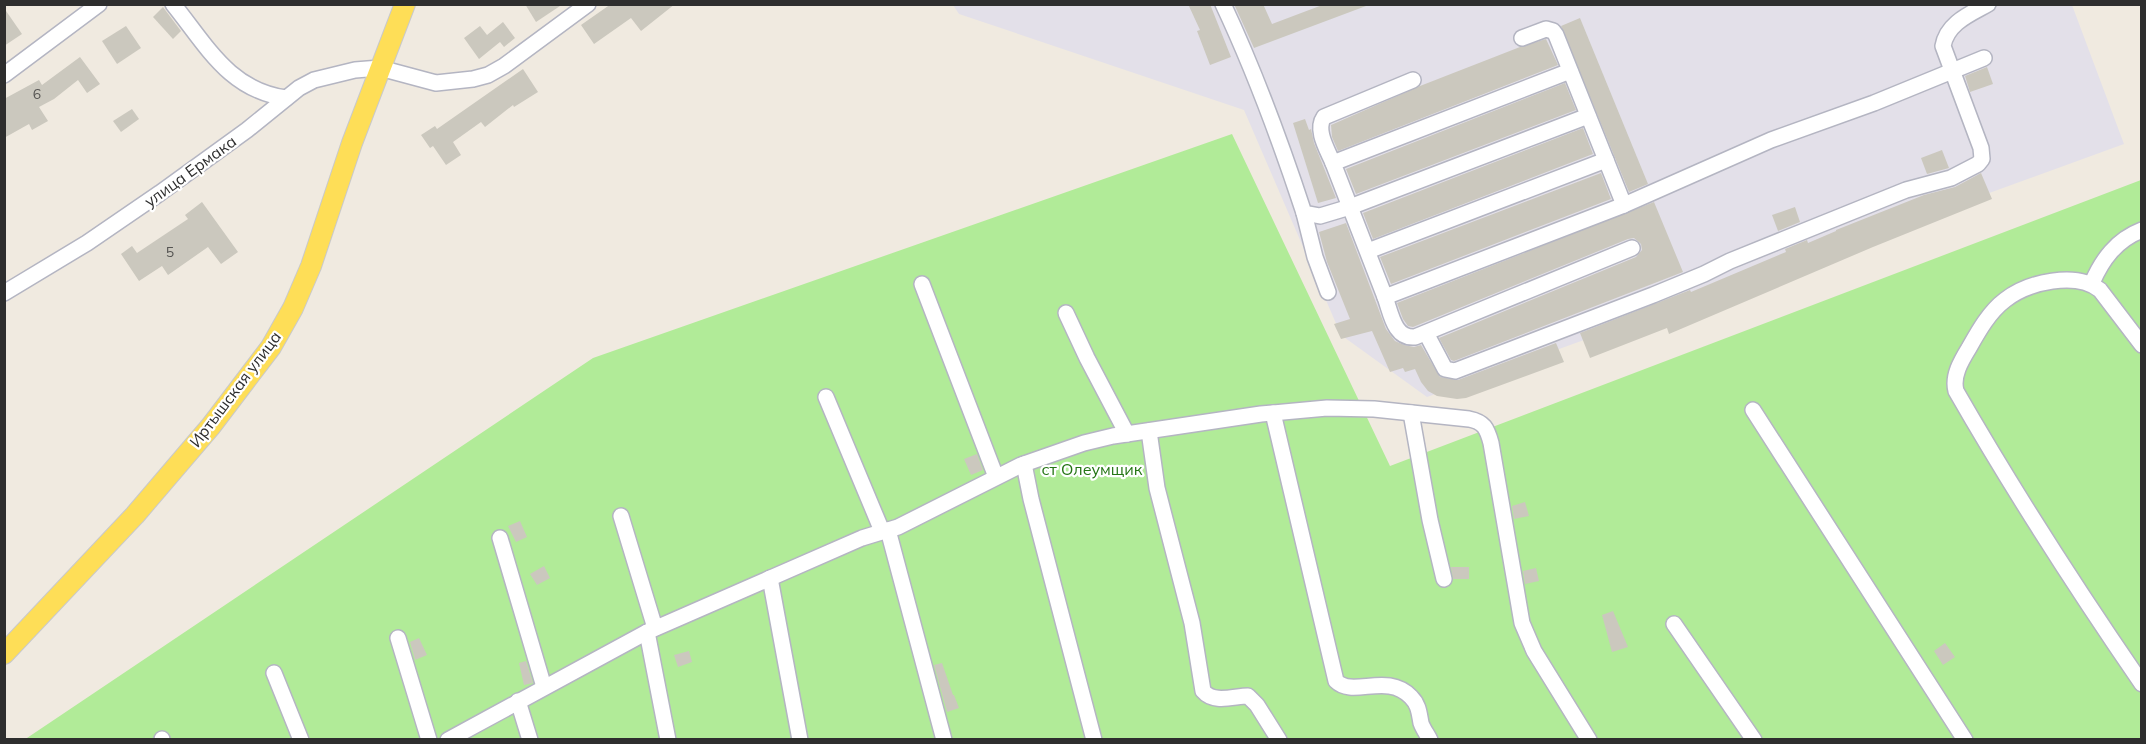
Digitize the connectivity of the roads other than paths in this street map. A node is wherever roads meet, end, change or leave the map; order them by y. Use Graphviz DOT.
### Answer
graph roads {
  1 [pos="99,4"];
  2 [pos="173,4"];
  3 [pos="405,4"];
  4 [pos="588,4"];
  5 [pos="1223,4"];
  6 [pos="1988,4"];
  7 [pos="1522,38"];
  8 [pos="1984,58"];
  9 [pos="380,68"];
  10 [pos="1570,71"];
  11 [pos="1952,71"];
  12 [pos="4,75"];
  13 [pos="1413,80"];
  14 [pos="286,98"];
  15 [pos="1588,116"];
  16 [pos="1606,160"];
  17 [pos="1333,163"];
  18 [pos="1624,205"];
  19 [pos="1350,207"];
  20 [pos="1304,213"];
  21 [pos="2142,230"];
  22 [pos="1632,248"];
  23 [pos="1368,251"];
  24 [pos="2092,283"];
  25 [pos="922,284"];
  26 [pos="1328,292"];
  27 [pos="4,293"];
  28 [pos="1385,297"];
  29 [pos="1066,314"];
  30 [pos="1426,333"];
  31 [pos="2142,345"];
  32 [pos="826,397"];
  33 [pos="1753,410"];
  34 [pos="1273,413"];
  35 [pos="1411,413"];
  36 [pos="1149,431"];
  37 [pos="1127,434"];
  38 [pos="1024,464"];
  39 [pos="996,477"];
  40 [pos="621,516"];
  41 [pos="885,531"];
  42 [pos="500,538"];
  43 [pos="770,578"];
  44 [pos="1444,579"];
  45 [pos="1674,624"];
  46 [pos="651,630"];
  47 [pos="398,638"];
  48 [pos="4,654"];
  49 [pos="274,673"];
  50 [pos="2142,684"];
  51 [pos="544,687"];
  52 [pos="518,701"];
  53 [pos="301,740"];
  54 [pos="429,740"];
  55 [pos="447,740"];
  56 [pos="530,740"];
  57 [pos="668,740"];
  58 [pos="800,740"];
  59 [pos="944,740"];
  60 [pos="1094,740"];
  61 [pos="1279,740"];
  62 [pos="1430,740"];
  63 [pos="1589,740"];
  64 [pos="1754,740"];
  65 [pos="1965,740"];
  1 -- 12 [label="street"];
  2 -- 14 [label="street"];
  3 -- 9 [label="main road, Иртышская улица"];
  4 -- 9 [label="street"];
  5 -- 20 [label="street"];
  6 -- 11 [label="street"];
  7 -- 10 [label="street"];
  8 -- 11 [label="street"];
  9 -- 14 [label="street, улица Ермака"];
  9 -- 48 [label="main road, Иртышская улица"];
  10 -- 15 [label="street"];
  10 -- 17 [label="street"];
  11 -- 18 [label="street"];
  11 -- 30 [label="street"];
  13 -- 17 [label="street"];
  14 -- 27 [label="street, улица Ермака"];
  15 -- 16 [label="street"];
  15 -- 19 [label="street"];
  16 -- 18 [label="street"];
  16 -- 23 [label="street"];
  17 -- 19 [label="street"];
  18 -- 28 [label="street"];
  19 -- 20 [label="street"];
  19 -- 23 [label="street"];
  20 -- 26 [label="street"];
  21 -- 24 [label="street"];
  22 -- 30 [label="street"];
  23 -- 28 [label="street"];
  24 -- 31 [label="street"];
  24 -- 50 [label="street"];
  25 -- 39 [label="street"];
  28 -- 30 [label="street"];
  29 -- 37 [label="street"];
  32 -- 41 [label="street"];
  33 -- 65 [label="street"];
  34 -- 35 [label="street"];
  34 -- 36 [label="street"];
  34 -- 62 [label="street"];
  35 -- 44 [label="street"];
  35 -- 63 [label="street"];
  36 -- 37 [label="street"];
  36 -- 61 [label="street"];
  37 -- 38 [label="street"];
  38 -- 39 [label="street"];
  38 -- 60 [label="street"];
  39 -- 41 [label="street"];
  40 -- 46 [label="street"];
  41 -- 43 [label="street"];
  41 -- 59 [label="street"];
  42 -- 51 [label="street"];
  43 -- 46 [label="street"];
  43 -- 58 [label="street"];
  45 -- 64 [label="street"];
  46 -- 51 [label="street"];
  46 -- 57 [label="street"];
  47 -- 54 [label="street"];
  49 -- 53 [label="street"];
  51 -- 52 [label="street"];
  52 -- 55 [label="street"];
  52 -- 56 [label="street"];
}
